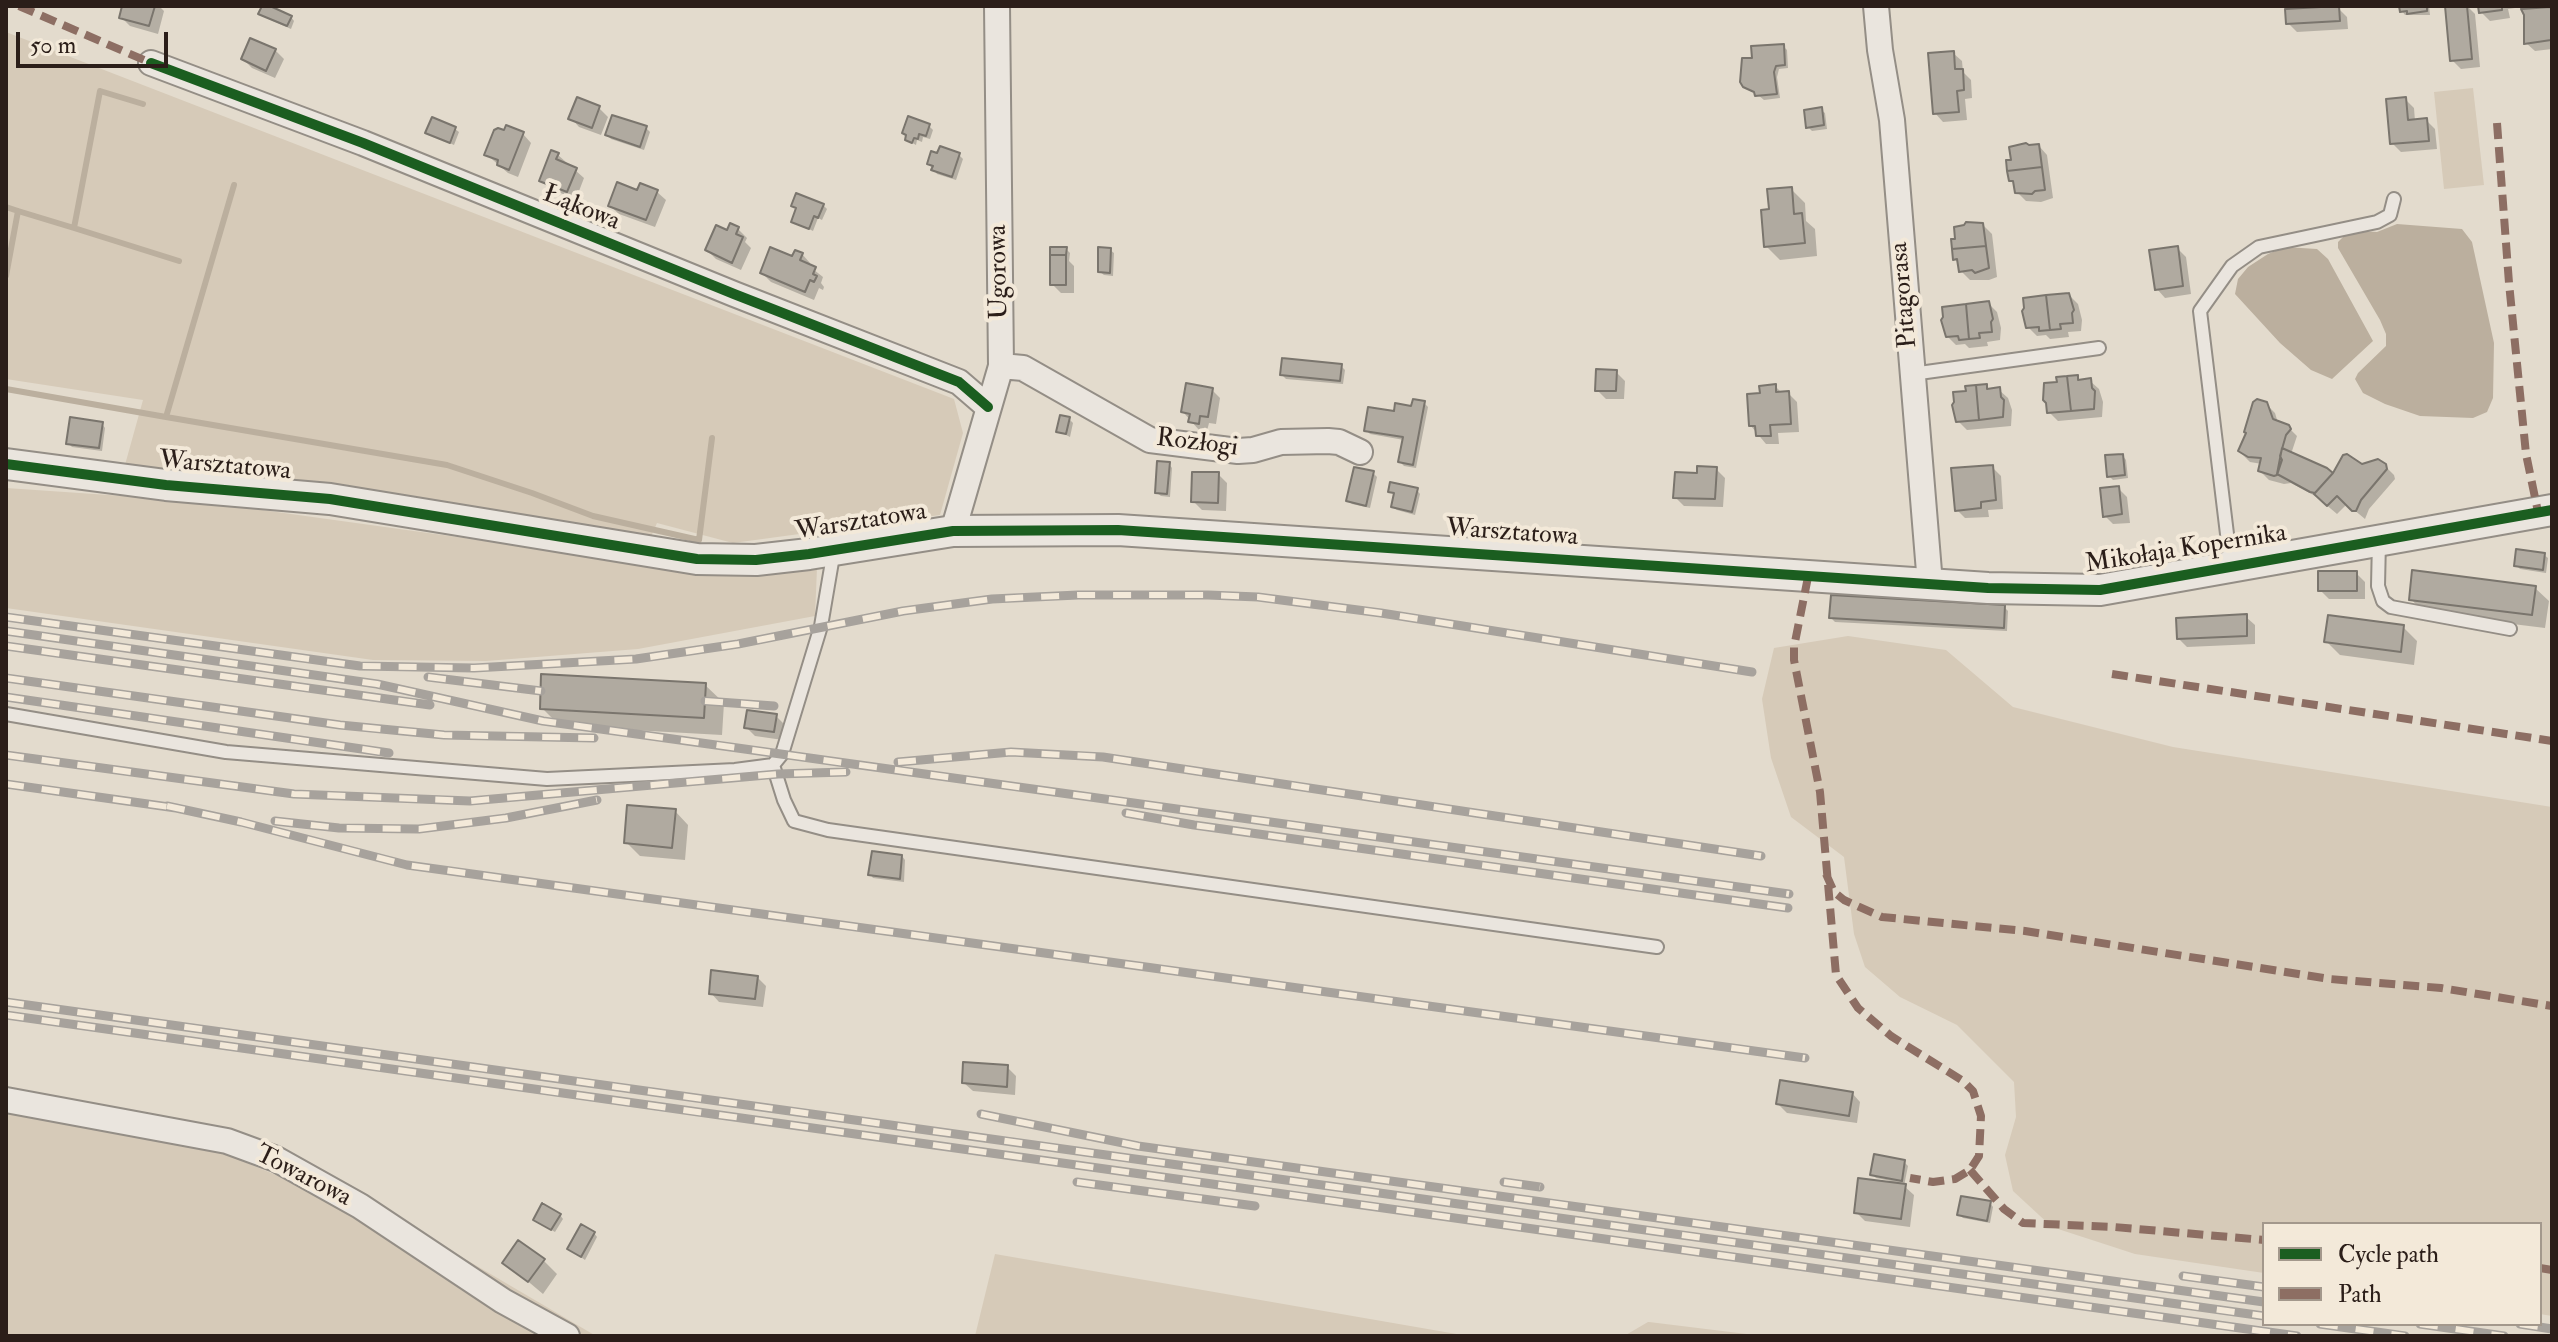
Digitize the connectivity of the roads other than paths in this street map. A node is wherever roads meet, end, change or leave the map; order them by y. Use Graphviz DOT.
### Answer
graph roads {
  1 [pos="997,6"];
  2 [pos="1876,6"];
  3 [pos="151,63"];
  4 [pos="2394,199"];
  5 [pos="2099,348"];
  6 [pos="1001,366"];
  7 [pos="1912,374"];
  8 [pos="988,407"];
  9 [pos="1360,452"];
  10 [pos="6,464"];
  11 [pos="2552,510"];
  12 [pos="953,531"];
  13 [pos="2379,540"];
  14 [pos="834,550"];
  15 [pos="2231,567"];
  16 [pos="1728,571"];
  17 [pos="1930,584"];
  18 [pos="2510,629"];
  19 [pos="6,714"];
  20 [pos="773,765"];
  21 [pos="1657,947"];
  22 [pos="6,1100"];
  23 [pos="567,1336"];
  1 -- 6 [label="street, Ugorowa"];
  2 -- 7 [label="street, Pitagorasa"];
  3 -- 8 [label="street, Łąkowa"];
  4 -- 15 [label="lane"];
  5 -- 7 [label="lane"];
  6 -- 8 [label="street, Ugorowa"];
  6 -- 9 [label="street, Rozłogi"];
  7 -- 17 [label="street, Pitagorasa"];
  8 -- 12 [label="street, Ugorowa"];
  10 -- 14 [label="street, Warsztatowa"];
  11 -- 13 [label="street, Mikołaja Kopernika"];
  12 -- 14 [label="street, Warsztatowa"];
  12 -- 16 [label="street, Warsztatowa"];
  13 -- 15 [label="street, Mikołaja Kopernika"];
  13 -- 18 [label="lane"];
  14 -- 20 [label="lane"];
  15 -- 17 [label="street, Mikołaja Kopernika"];
  16 -- 17 [label="street, Mikołaja Kopernika"];
  19 -- 20 [label="lane"];
  20 -- 21 [label="lane"];
  22 -- 23 [label="street, Towarowa"];
}
